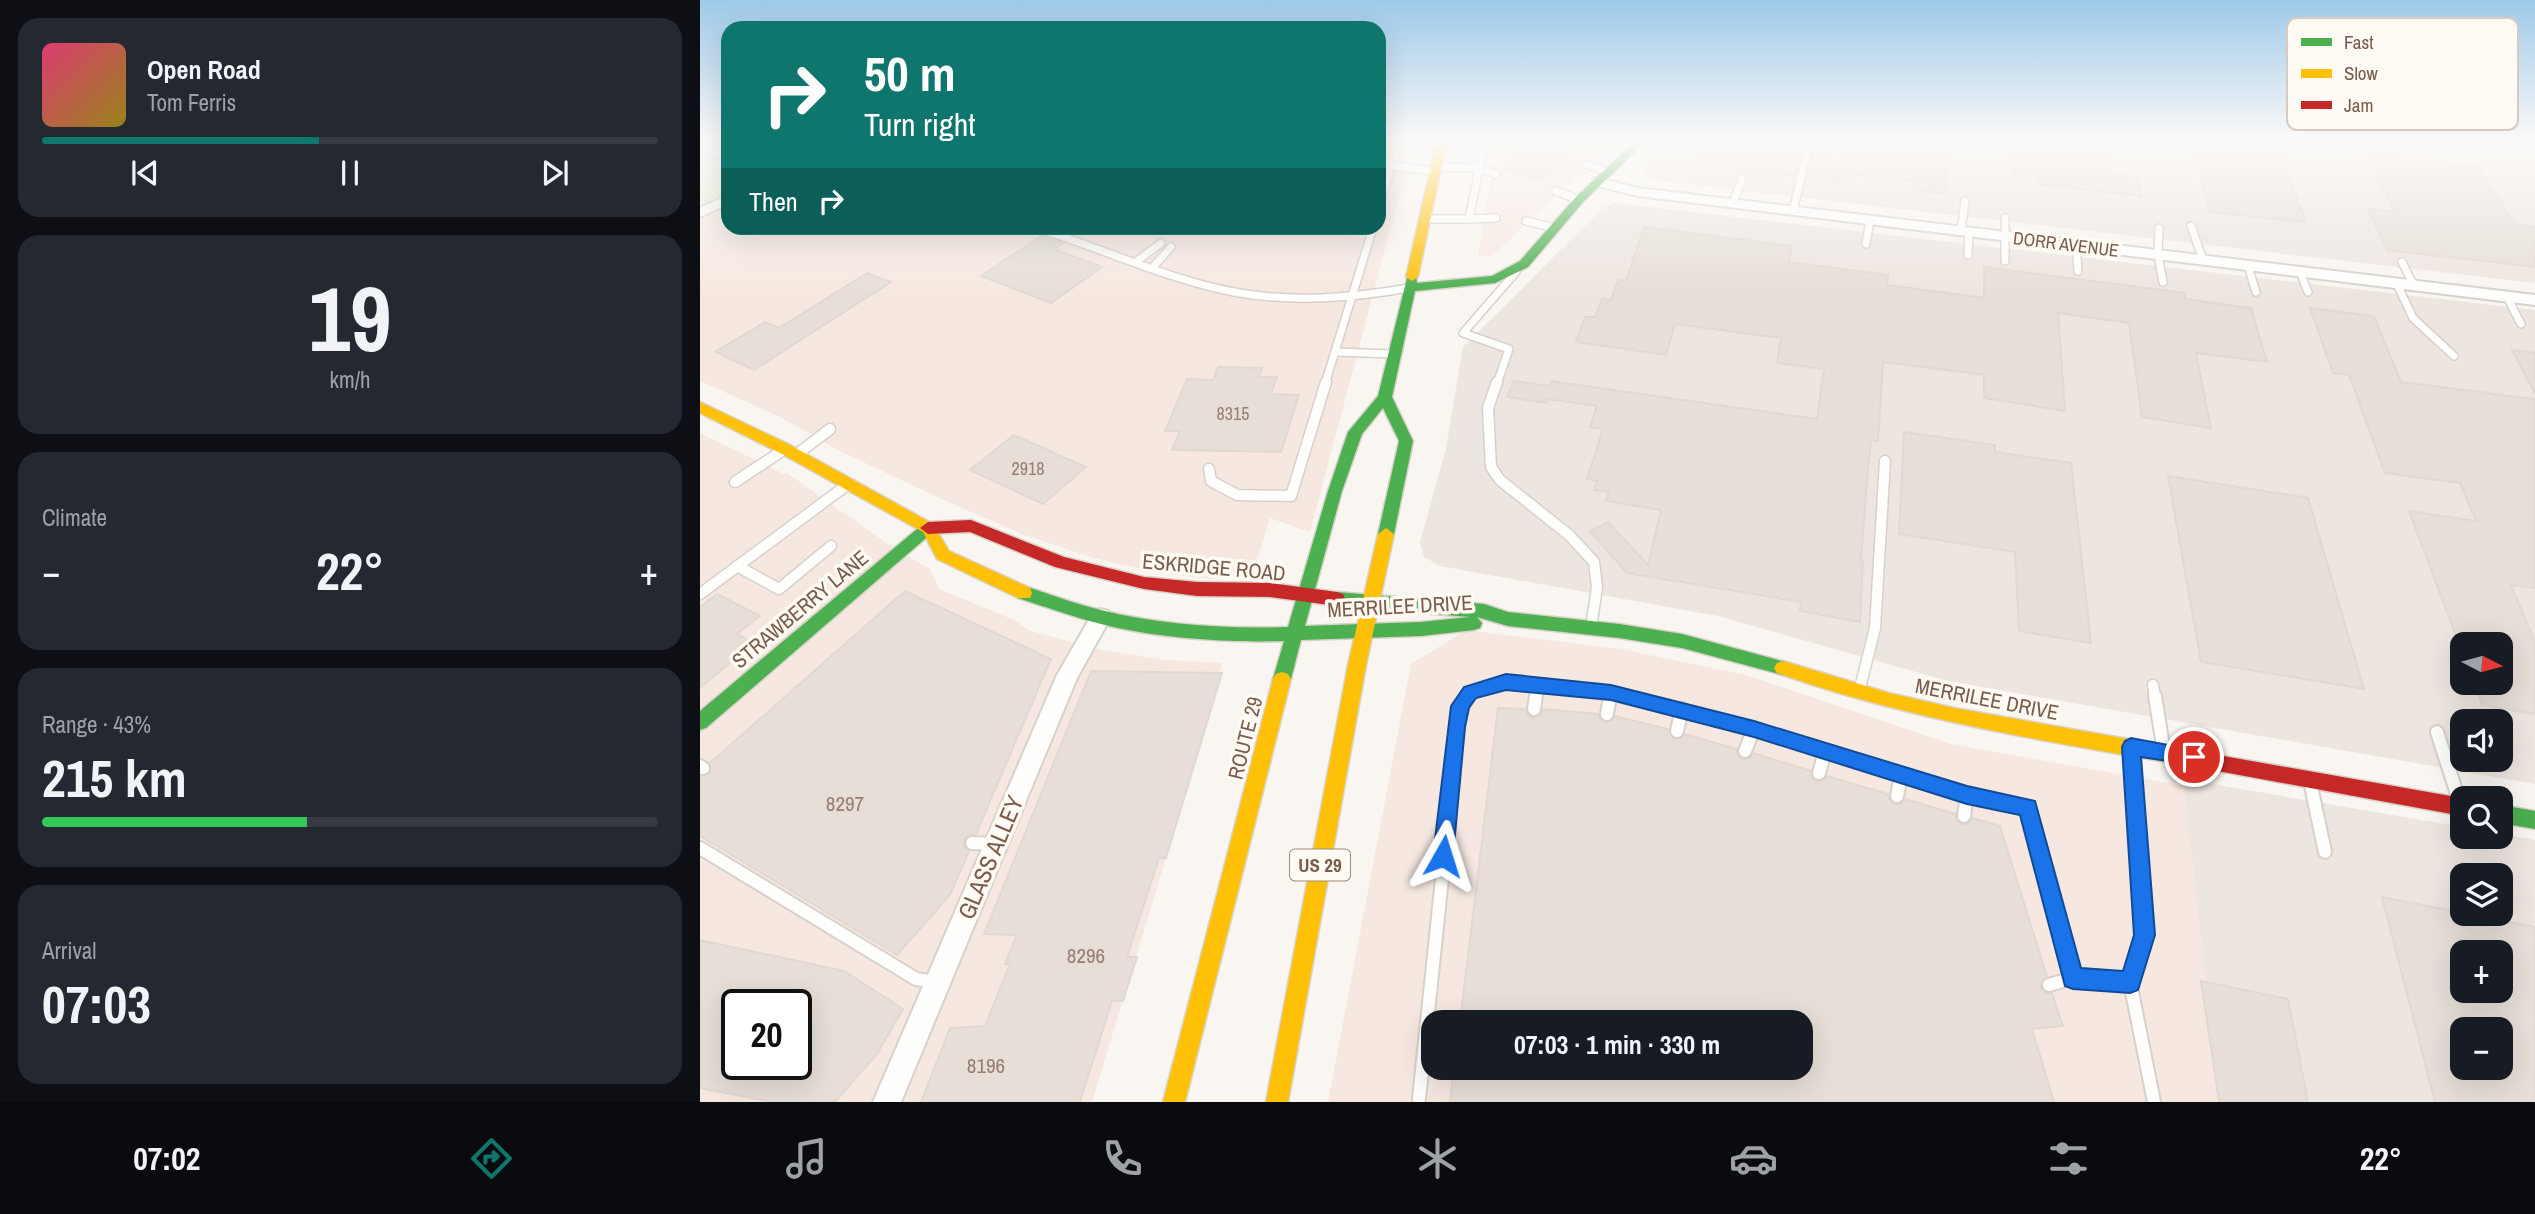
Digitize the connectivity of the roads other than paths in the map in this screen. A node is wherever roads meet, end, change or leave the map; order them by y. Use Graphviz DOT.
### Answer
graph roads {
  1 [pos="1431,191"];
  2 [pos="1474,191"];
  3 [pos="1557,191"];
  4 [pos="1588,191"];
  5 [pos="1637,191"];
  6 [pos="1738,191"];
  7 [pos="1798,191"];
  8 [pos="1579,200"];
  9 [pos="1965,201"];
  10 [pos="721,202"];
  11 [pos="1733,204"];
  12 [pos="1793,211"];
  13 [pos="700,213"];
  14 [pos="1496,218"];
  15 [pos="2005,218"];
  16 [pos="1425,219"];
  17 [pos="1469,219"];
  18 [pos="1870,220"];
  19 [pos="1526,222"];
  20 [pos="2191,226"];
  21 [pos="1555,228"];
  22 [pos="2159,228"];
  23 [pos="1965,231"];
  24 [pos="1057,235"];
  25 [pos="1371,235"];
  26 [pos="2005,236"];
  27 [pos="1161,243"];
  28 [pos="1866,244"];
  29 [pos="2076,245"];
  30 [pos="1171,247"];
  31 [pos="2158,255"];
  32 [pos="1968,256"];
  33 [pos="2203,260"];
  34 [pos="1137,261"];
  35 [pos="2005,261"];
  36 [pos="2402,262"];
  37 [pos="1524,264"];
  38 [pos="2248,266"];
  39 [pos="1153,267"];
  40 [pos="2078,271"];
  41 [pos="2300,272"];
  42 [pos="2163,282"];
  43 [pos="2398,284"];
  44 [pos="2414,286"];
  45 [pos="1409,288"];
  46 [pos="2256,292"];
  47 [pos="2308,292"];
  48 [pos="1352,296"];
  49 [pos="2507,297"];
  50 [pos="2535,300"];
  51 [pos="2521,324"];
  52 [pos="1336,352"];
  53 [pos="1393,354"];
  54 [pos="2454,356"];
  55 [pos="1385,397"];
  56 [pos="700,407"];
  57 [pos="830,429"];
  58 [pos="791,452"];
  59 [pos="1885,461"];
  60 [pos="1209,469"];
  61 [pos="735,482"];
  62 [pos="848,484"];
  63 [pos="928,528"];
  64 [pos="831,546"];
  65 [pos="737,566"];
  66 [pos="700,594"];
  67 [pos="1306,597"];
  68 [pos="1371,604"];
  69 [pos="1421,606"];
  70 [pos="1101,617"];
  71 [pos="1508,619"];
  72 [pos="1591,628"];
  73 [pos="1366,629"];
  74 [pos="1295,634"];
  75 [pos="1536,685"];
  76 [pos="2153,685"];
  77 [pos="1859,691"];
  78 [pos="1611,693"];
  79 [pos="1534,709"];
  80 [pos="1682,709"];
  81 [pos="1607,714"];
  82 [pos="700,722"];
  83 [pos="1754,729"];
  84 [pos="1676,731"];
  85 [pos="2437,732"];
  86 [pos="2131,747"];
  87 [pos="1745,751"];
  88 [pos="1825,752"];
  89 [pos="2164,752"];
  90 [pos="1819,773"];
  91 [pos="1901,776"];
  92 [pos="2309,778"];
  93 [pos="2455,786"];
  94 [pos="1967,795"];
  95 [pos="1897,796"];
  96 [pos="2450,804"];
  97 [pos="1964,816"];
  98 [pos="2513,816"];
  99 [pos="2535,820"];
  100 [pos="700,848"];
  101 [pos="2325,852"];
  102 [pos="2073,978"];
  103 [pos="936,982"];
  104 [pos="2130,982"];
  105 [pos="2049,985"];
  106 [pos="1419,1099"];
  107 [pos="887,1102"];
  108 [pos="1174,1102"];
  109 [pos="1277,1102"];
  110 [pos="2154,1102"];
  1 -- 16 [label="street"];
  2 -- 17 [label="lane"];
  3 -- 8 [label="lane"];
  4 -- 8 [label="street"];
  5 -- 11 [label="street, DORR AVENUE"];
  6 -- 11 [label="lane"];
  7 -- 12 [label="lane"];
  8 -- 21 [label="street"];
  9 -- 23 [label="lane"];
  10 -- 13 [label="street"];
  11 -- 12 [label="street, DORR AVENUE"];
  12 -- 18 [label="street, DORR AVENUE"];
  14 -- 17 [label="lane"];
  15 -- 26 [label="lane"];
  16 -- 17 [label="lane"];
  16 -- 45 [label="street"];
  18 -- 23 [label="street, DORR AVENUE"];
  18 -- 28 [label="lane"];
  19 -- 21 [label="lane"];
  20 -- 33 [label="lane"];
  21 -- 37 [label="street"];
  22 -- 31 [label="lane"];
  23 -- 26 [label="street, DORR AVENUE"];
  23 -- 32 [label="lane"];
  24 -- 34 [label="lane"];
  25 -- 48 [label="lane"];
  26 -- 29 [label="street, DORR AVENUE"];
  26 -- 35 [label="lane"];
  27 -- 34 [label="lane"];
  29 -- 31 [label="street, DORR AVENUE"];
  29 -- 40 [label="lane"];
  30 -- 39 [label="lane"];
  31 -- 33 [label="street, DORR AVENUE"];
  31 -- 42 [label="lane"];
  33 -- 38 [label="street, DORR AVENUE"];
  34 -- 39 [label="lane"];
  36 -- 44 [label="lane"];
  37 -- 45 [label="street"];
  37 -- 72 [label="lane"];
  38 -- 41 [label="street, DORR AVENUE"];
  38 -- 46 [label="lane"];
  39 -- 48 [label="lane"];
  41 -- 43 [label="street, DORR AVENUE"];
  41 -- 47 [label="lane"];
  43 -- 44 [label="street, DORR AVENUE"];
  43 -- 54 [label="lane"];
  44 -- 49 [label="street, DORR AVENUE"];
  45 -- 48 [label="lane"];
  45 -- 53 [label="street"];
  48 -- 52 [label="lane"];
  49 -- 50 [label="street, DORR AVENUE"];
  49 -- 51 [label="lane"];
  52 -- 53 [label="lane"];
  52 -- 60 [label="lane"];
  53 -- 55 [label="street"];
  55 -- 67 [label="street, ROUTE 29"];
  55 -- 68 [label="street, US 29"];
  56 -- 58 [label="street"];
  57 -- 58 [label="lane"];
  58 -- 61 [label="lane"];
  58 -- 62 [label="street"];
  59 -- 77 [label="lane"];
  62 -- 63 [label="street"];
  62 -- 65 [label="lane"];
  63 -- 67 [label="street, ESKRIDGE ROAD"];
  63 -- 70 [label="street"];
  63 -- 82 [label="street, STRAWBERRY LANE"];
  64 -- 65 [label="lane"];
  65 -- 66 [label="lane"];
  67 -- 68 [label="street, ESKRIDGE ROAD"];
  67 -- 74 [label="street, ROUTE 29"];
  68 -- 69 [label="street, ESKRIDGE ROAD"];
  68 -- 73 [label="street, US 29"];
  69 -- 71 [label="street, MERRILEE DRIVE"];
  70 -- 74 [label="street"];
  70 -- 103 [label="street, GLASS ALLEY"];
  71 -- 72 [label="street, MERRILEE DRIVE"];
  71 -- 73 [label="street, MERRILEE DRIVE"];
  72 -- 77 [label="street, MERRILEE DRIVE"];
  73 -- 74 [label="street, MERRILEE DRIVE"];
  73 -- 109 [label="street, US 29"];
  74 -- 108 [label="street, ROUTE 29"];
  75 -- 78 [label="lane"];
  75 -- 79 [label="lane"];
  75 -- 106 [label="lane"];
  76 -- 89 [label="lane"];
  77 -- 86 [label="street, MERRILEE DRIVE"];
  78 -- 80 [label="lane"];
  78 -- 81 [label="lane"];
  80 -- 83 [label="lane"];
  80 -- 84 [label="lane"];
  83 -- 87 [label="lane"];
  83 -- 88 [label="lane"];
  85 -- 93 [label="lane"];
  86 -- 89 [label="street, MERRILEE DRIVE"];
  86 -- 104 [label="lane"];
  88 -- 90 [label="lane"];
  88 -- 91 [label="lane"];
  89 -- 92 [label="street, MERRILEE DRIVE"];
  91 -- 94 [label="lane"];
  91 -- 95 [label="lane"];
  92 -- 96 [label="street, MERRILEE DRIVE"];
  92 -- 101 [label="lane"];
  94 -- 97 [label="lane"];
  94 -- 102 [label="lane"];
  98 -- 99 [label="street"];
  100 -- 103 [label="lane"];
  102 -- 104 [label="lane"];
  102 -- 105 [label="lane"];
  103 -- 107 [label="street, GLASS ALLEY"];
  104 -- 110 [label="lane"];
}
